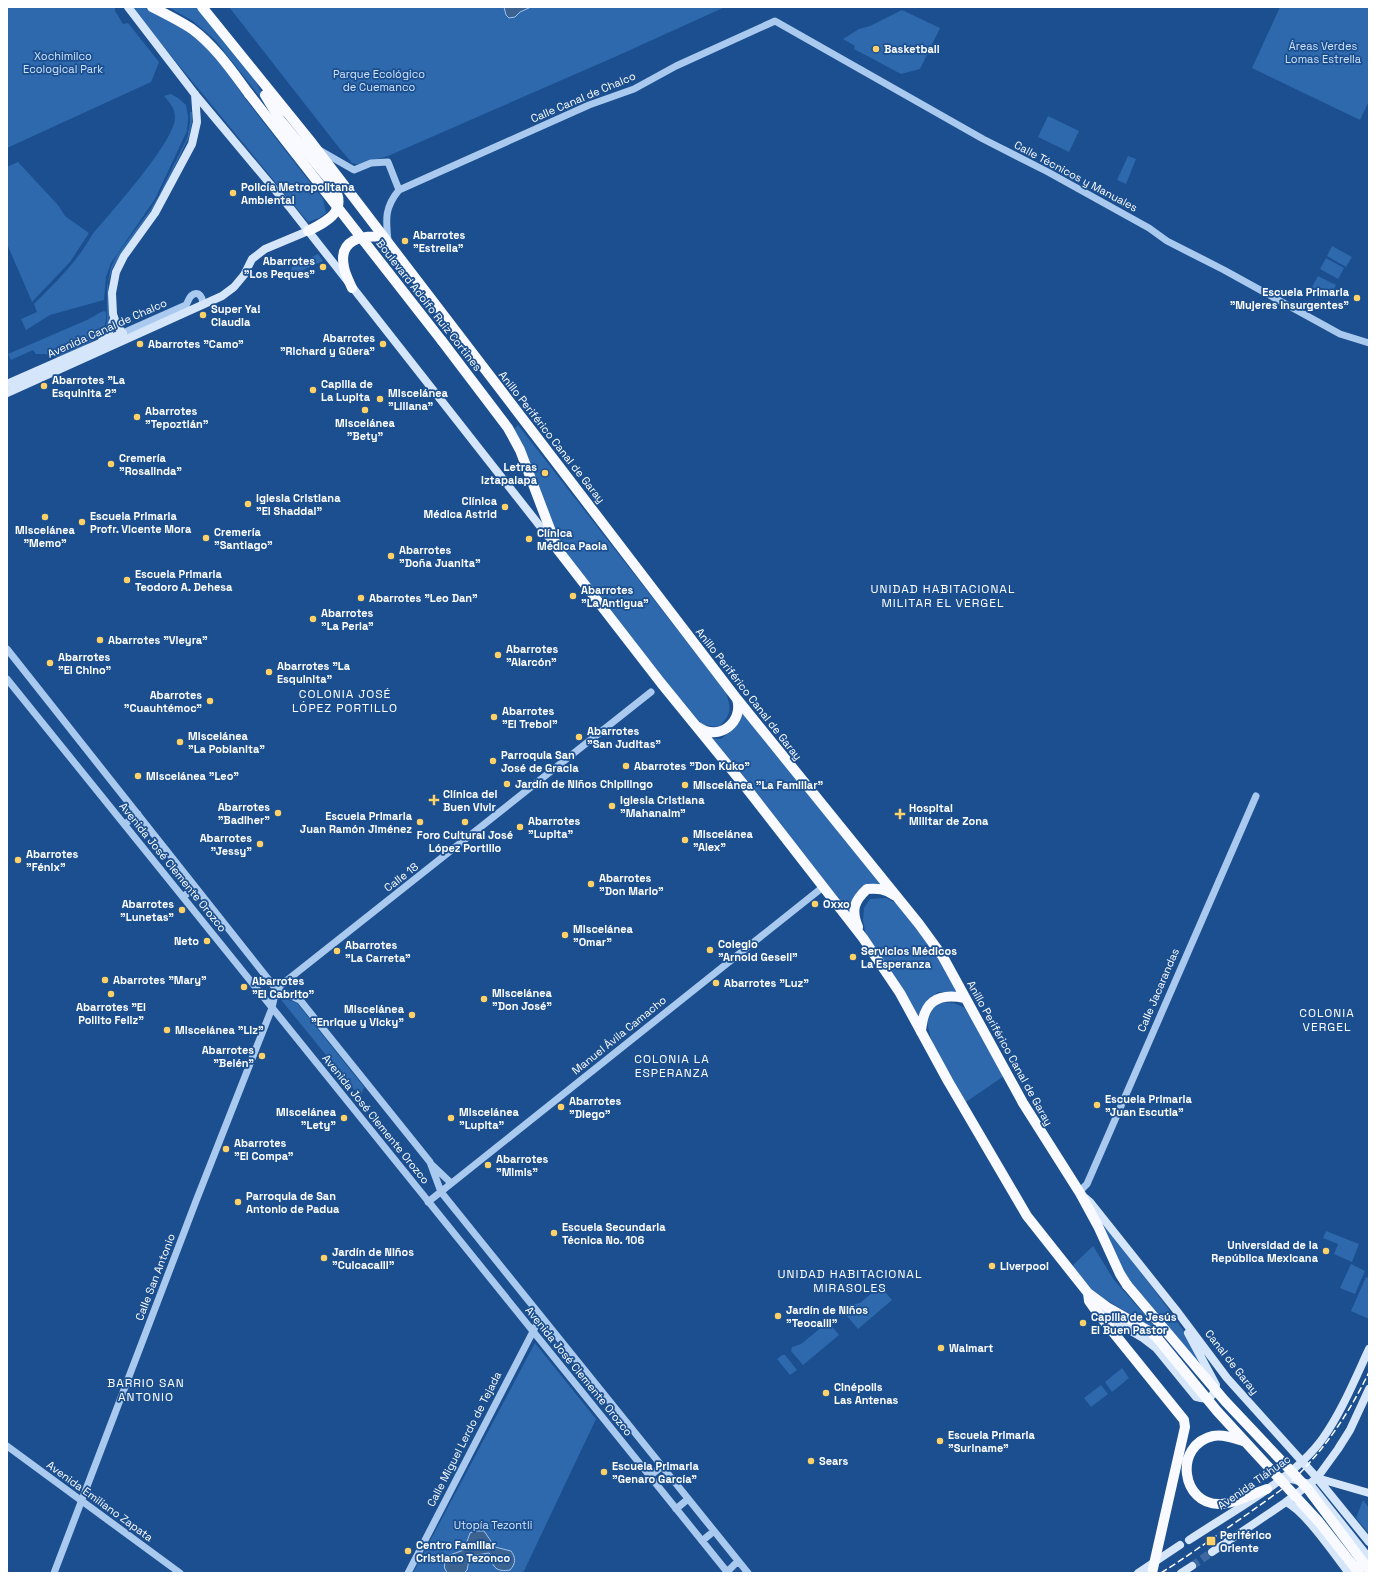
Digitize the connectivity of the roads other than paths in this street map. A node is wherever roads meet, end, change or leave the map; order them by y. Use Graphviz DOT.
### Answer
graph roads {
  1 [pos="128,7"];
  2 [pos="152,7"];
  3 [pos="202,7"];
  4 [pos="775,21"];
  5 [pos="247,64"];
  6 [pos="195,94"];
  7 [pos="312,143"];
  8 [pos="398,187"];
  9 [pos="308,231"];
  10 [pos="386,241"];
  11 [pos="352,288"];
  12 [pos="202,305"];
  13 [pos="113,316"];
  14 [pos="123,333"];
  15 [pos="101,342"];
  16 [pos="1369,343"];
  17 [pos="7,384"];
  18 [pos="7,393"];
  19 [pos="558,550"];
  20 [pos="7,649"];
  21 [pos="7,679"];
  22 [pos="651,692"];
  23 [pos="737,699"];
  24 [pos="694,723"];
  25 [pos="1256,796"];
  26 [pos="138,814"];
  27 [pos="124,824"];
  28 [pos="823,886"];
  29 [pos="195,887"];
  30 [pos="183,897"];
  31 [pos="901,902"];
  32 [pos="863,938"];
  33 [pos="276,989"];
  34 [pos="965,998"];
  35 [pos="272,1008"];
  36 [pos="921,1032"];
  37 [pos="430,1162"];
  38 [pos="451,1184"];
  39 [pos="441,1192"];
  40 [pos="1079,1193"];
  41 [pos="428,1202"];
  42 [pos="1088,1293"];
  43 [pos="1176,1310"];
  44 [pos="1096,1311"];
  45 [pos="541,1316"];
  46 [pos="533,1331"];
  47 [pos="1369,1349"];
  48 [pos="1369,1389"];
  49 [pos="1243,1441"];
  50 [pos="7,1446"];
  51 [pos="1302,1462"];
  52 [pos="662,1466"];
  53 [pos="650,1476"];
  54 [pos="1283,1477"];
  55 [pos="1317,1478"];
  56 [pos="1310,1484"];
  57 [pos="1268,1489"];
  58 [pos="1369,1493"];
  59 [pos="688,1499"];
  60 [pos="81,1500"];
  61 [pos="1286,1502"];
  62 [pos="676,1509"];
  63 [pos="1337,1518"];
  64 [pos="714,1531"];
  65 [pos="1316,1532"];
  66 [pos="1189,1540"];
  67 [pos="702,1541"];
  68 [pos="1369,1542"];
  69 [pos="1180,1545"];
  70 [pos="1212,1552"];
  71 [pos="1369,1558"];
  72 [pos="738,1561"];
  73 [pos="1154,1562"];
  74 [pos="1192,1566"];
  75 [pos="1369,1570"];
  76 [pos="727,1572"];
  77 [pos="54,1573"];
  78 [pos="180,1573"];
  79 [pos="408,1573"];
  80 [pos="748,1573"];
  81 [pos="1138,1573"];
  82 [pos="1152,1573"];
  83 [pos="1181,1573"];
  84 [pos="1349,1573"];
  85 [pos="1359,1573"];
  1 -- 6 [label="main road"];
  2 -- 19 [label="highway, Boulevard Adolfo Ruiz Cortines, bridge"];
  3 -- 5 [label="highway"];
  4 -- 8 [label="street, Calle Canal de Chalco"];
  4 -- 16 [label="street, Calle Técnicos y Manuales"];
  5 -- 7 [label="highway"];
  5 -- 9 [label="highway"];
  6 -- 9 [label="main road"];
  6 -- 13 [label="main road"];
  7 -- 8 [label="street"];
  7 -- 10 [label="highway, Anillo Periférico Canal de Garay"];
  8 -- 10 [label="street"];
  9 -- 11 [label="main road"];
  9 -- 12 [label="main road, Avenida Canal de Chalco"];
  10 -- 11 [label="highway"];
  10 -- 23 [label="highway, Anillo Periférico Canal de Garay"];
  11 -- 19 [label="main road"];
  12 -- 14 [label="street, Avenida Canal de Chalco"];
  12 -- 18 [label="main road, Avenida Canal de Chalco"];
  13 -- 14 [label="main road"];
  13 -- 15 [label="main road"];
  14 -- 15 [label="main road, Avenida Canal de Chalco"];
  15 -- 17 [label="main road, Avenida Canal de Chalco"];
  19 -- 24 [label="highway"];
  20 -- 26 [label="street, Avenida José Clemente Orozco"];
  21 -- 27 [label="street, Avenida José Clemente Orozco"];
  22 -- 33 [label="street, Calle 18"];
  23 -- 24 [label="highway"];
  23 -- 31 [label="highway, Anillo Periférico Canal de Garay"];
  24 -- 28 [label="highway"];
  25 -- 40 [label="street, Calle Jacarandas"];
  26 -- 27 [label="street"];
  26 -- 29 [label="street, Avenida José Clemente Orozco"];
  27 -- 30 [label="street, Avenida José Clemente Orozco"];
  28 -- 32 [label="highway"];
  28 -- 38 [label="street, Manuel Ávila Camacho"];
  29 -- 30 [label="street"];
  29 -- 33 [label="street, Avenida José Clemente Orozco"];
  30 -- 35 [label="street, Avenida José Clemente Orozco"];
  31 -- 32 [label="highway"];
  31 -- 34 [label="highway, Anillo Periférico Canal de Garay"];
  32 -- 36 [label="highway"];
  33 -- 35 [label="street, Calle San Antonio"];
  33 -- 37 [label="street, Avenida José Clemente Orozco"];
  34 -- 36 [label="highway"];
  34 -- 40 [label="highway, Anillo Periférico Canal de Garay"];
  35 -- 41 [label="street, Avenida José Clemente Orozco"];
  35 -- 60 [label="street, Calle San Antonio"];
  36 -- 42 [label="highway"];
  37 -- 38 [label="street"];
  37 -- 39 [label="street, Avenida José Clemente Orozco"];
  38 -- 39 [label="street, Manuel Ávila Camacho"];
  39 -- 41 [label="street, Manuel Ávila Camacho"];
  39 -- 45 [label="street, Avenida José Clemente Orozco"];
  40 -- 43 [label="main road, Canal de Garay"];
  40 -- 75 [label="highway, Anillo Periférico Canal de Garay, bridge"];
  41 -- 46 [label="street, Avenida José Clemente Orozco"];
  42 -- 44 [label="highway"];
  42 -- 49 [label="highway, bridge"];
  43 -- 44 [label="main road"];
  43 -- 51 [label="main road, Canal de Garay"];
  44 -- 73 [label="highway"];
  45 -- 46 [label="street, Calle Miguel Lerdo de Tejada"];
  45 -- 52 [label="street, Avenida José Clemente Orozco"];
  46 -- 53 [label="street, Avenida José Clemente Orozco"];
  46 -- 79 [label="street, Calle Miguel Lerdo de Tejada"];
  47 -- 51 [label="main road, Avenida Tláhuac"];
  48 -- 55 [label="main road"];
  49 -- 57 [label="highway"];
  49 -- 85 [label="highway, bridge"];
  50 -- 60 [label="street, Avenida Emiliano Zapata"];
  51 -- 54 [label="main road, Avenida Tláhuac"];
  51 -- 55 [label="main road, Canal de Garay"];
  52 -- 53 [label="street"];
  52 -- 59 [label="street, Avenida José Clemente Orozco"];
  53 -- 62 [label="street, Avenida José Clemente Orozco"];
  54 -- 56 [label="main road"];
  54 -- 57 [label="main road, Avenida Tláhuac"];
  55 -- 56 [label="main road"];
  55 -- 58 [label="main road"];
  55 -- 68 [label="main road, Canal de Garay"];
  56 -- 61 [label="main road"];
  56 -- 63 [label="main road"];
  57 -- 66 [label="main road, Avenida Tláhuac"];
  59 -- 62 [label="street"];
  59 -- 64 [label="street, Avenida José Clemente Orozco"];
  60 -- 77 [label="street, Calle San Antonio"];
  60 -- 78 [label="street, Avenida Emiliano Zapata"];
  61 -- 65 [label="main road"];
  61 -- 70 [label="main road"];
  62 -- 67 [label="street, Avenida José Clemente Orozco"];
  63 -- 65 [label="main road"];
  63 -- 71 [label="main road"];
  64 -- 67 [label="street"];
  64 -- 72 [label="street, Avenida José Clemente Orozco"];
  65 -- 84 [label="main road"];
  67 -- 76 [label="street, Avenida José Clemente Orozco"];
  69 -- 73 [label="main road"];
  72 -- 76 [label="street"];
  72 -- 80 [label="street, Avenida José Clemente Orozco"];
  73 -- 81 [label="main road"];
  73 -- 82 [label="highway"];
  74 -- 83 [label="main road"];
}
